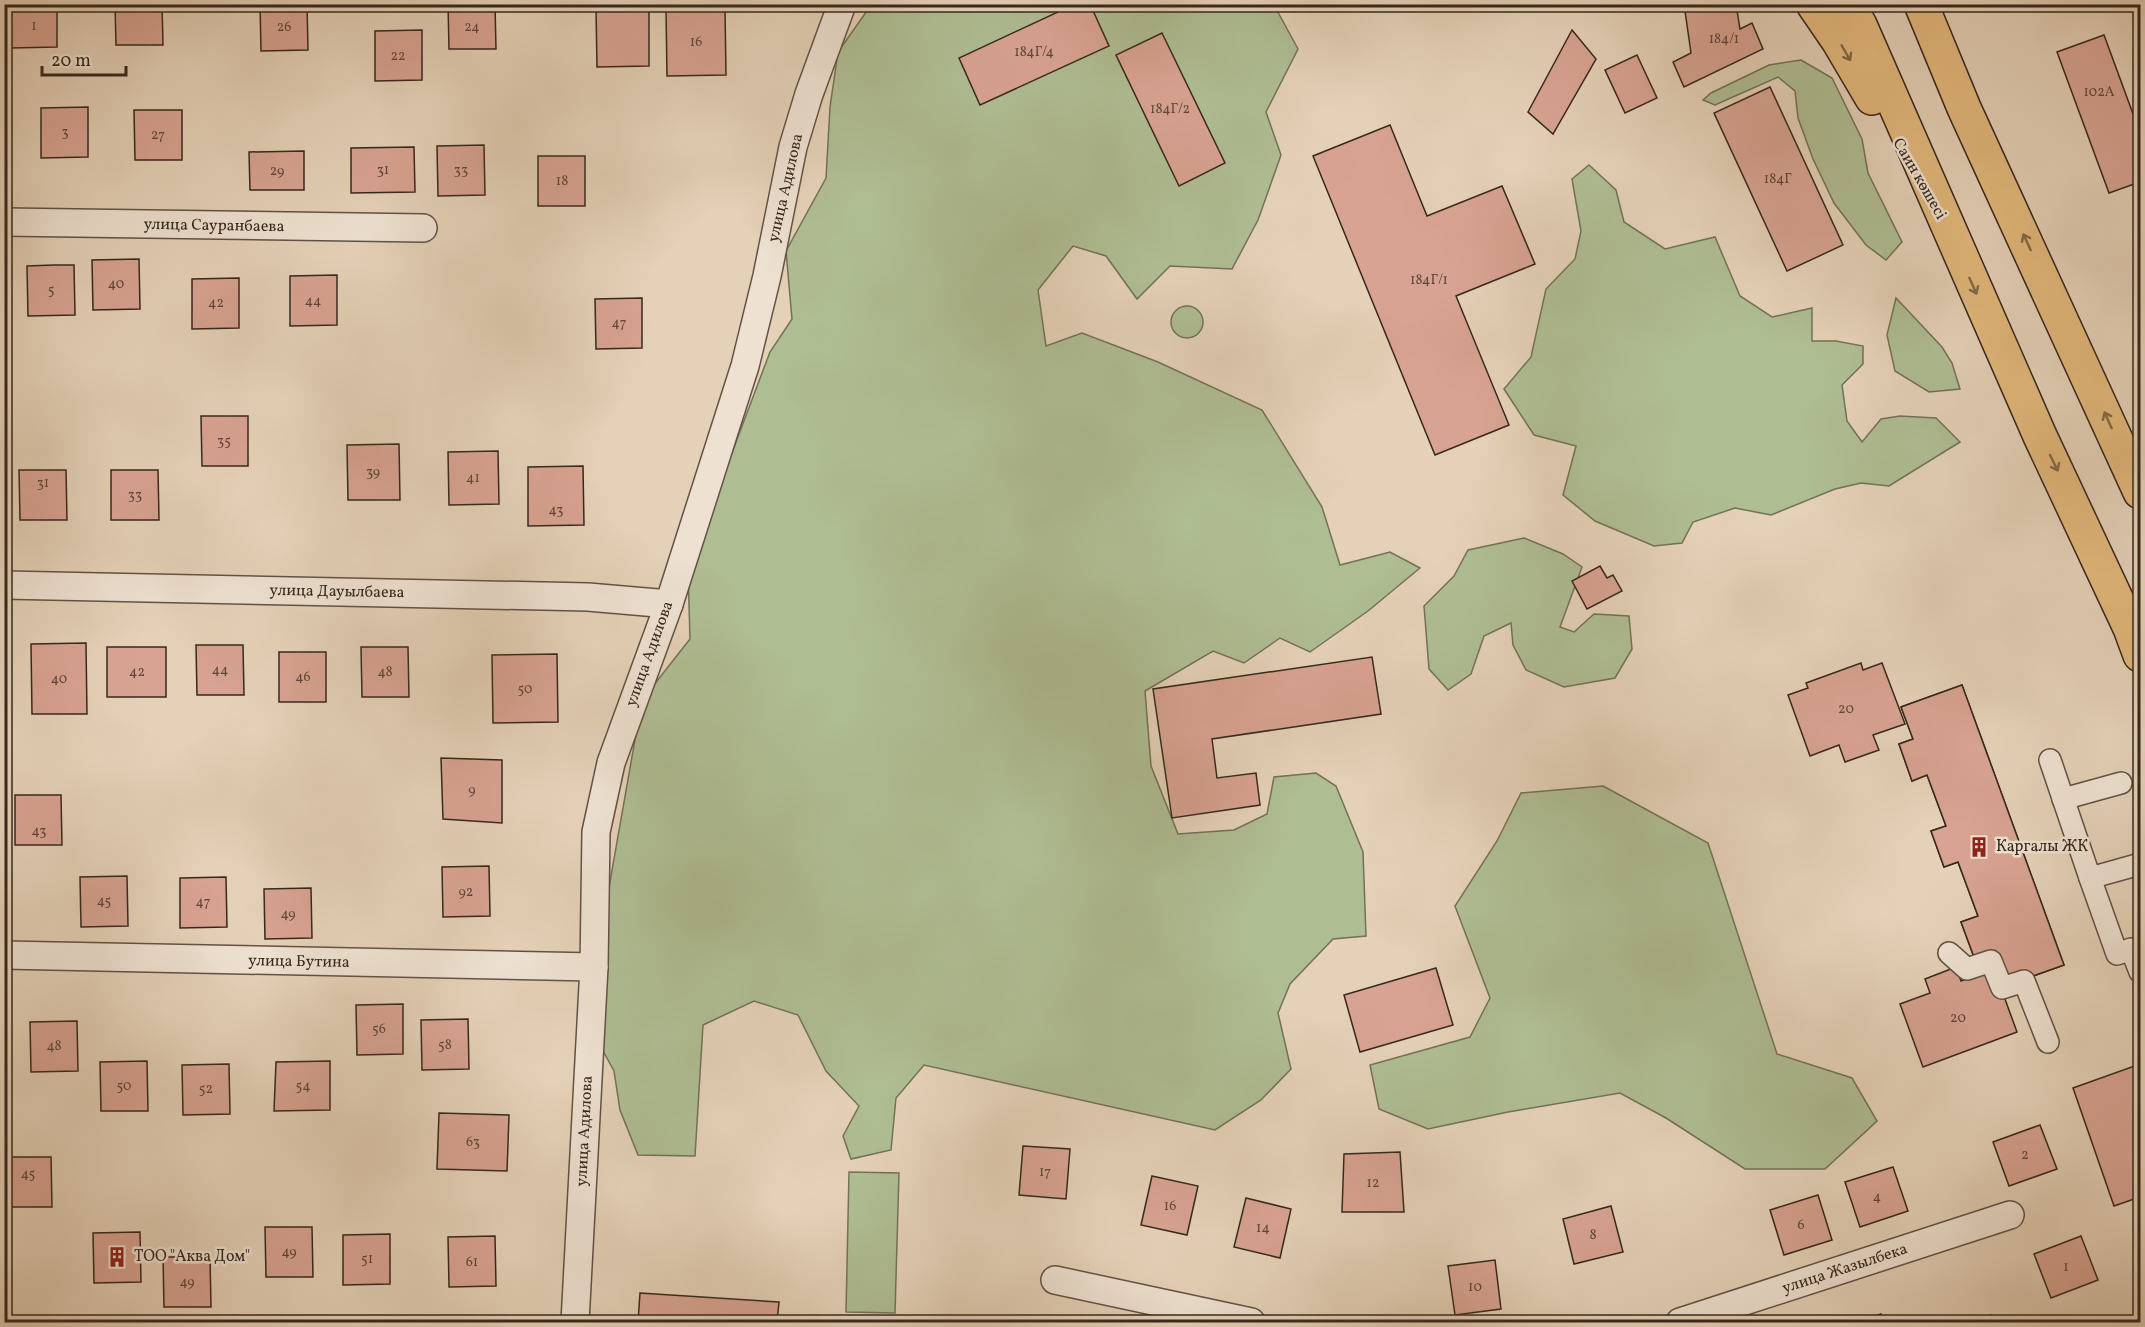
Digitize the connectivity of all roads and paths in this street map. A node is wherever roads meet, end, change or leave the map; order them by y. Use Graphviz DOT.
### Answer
graph roads {
  1 [pos="842,4"];
  2 [pos="1813,4"];
  3 [pos="1848,4"];
  4 [pos="1902,4"];
  5 [pos="1920,4"];
  6 [pos="1964,108"];
  7 [pos="4,222"];
  8 [pos="423,228"];
  9 [pos="1950,232"];
  10 [pos="2140,492"];
  11 [pos="4,585"];
  12 [pos="669,604"];
  13 [pos="2135,642"];
  14 [pos="2050,760"];
  15 [pos="2121,783"];
  16 [pos="2063,799"];
  17 [pos="2140,864"];
  18 [pos="2090,878"];
  19 [pos="1949,953"];
  20 [pos="4,956"];
  21 [pos="594,967"];
  22 [pos="2140,972"];
  23 [pos="2049,1042"];
  24 [pos="2010,1215"];
  25 [pos="1055,1280"];
  26 [pos="575,1323"];
  27 [pos="1251,1323"];
  28 [pos="1680,1323"];
  1 -- 12 [label="street, улица Адилова"];
  2 -- 9 [label="main road, Саин көшесі, one-way"];
  3 -- 9 [label="main road, Саин көшесі"];
  4 -- 6 [label="main road"];
  5 -- 6 [label="main road"];
  10 -- 6 [label="main road, one-way"];
  7 -- 8 [label="street, улица Сауранбаева"];
  9 -- 13 [label="main road, one-way"];
  11 -- 12 [label="street, улица Дауылбаева"];
  12 -- 21 [label="street, улица Адилова"];
  14 -- 16 [label="street"];
  15 -- 16 [label="street"];
  16 -- 18 [label="street"];
  17 -- 18 [label="street"];
  18 -- 22 [label="street"];
  19 -- 23 [label="street"];
  20 -- 21 [label="street, улица Бутина"];
  21 -- 26 [label="street, улица Адилова"];
  24 -- 28 [label="street, улица Жазылбека"];
  25 -- 27 [label="street"];
}
